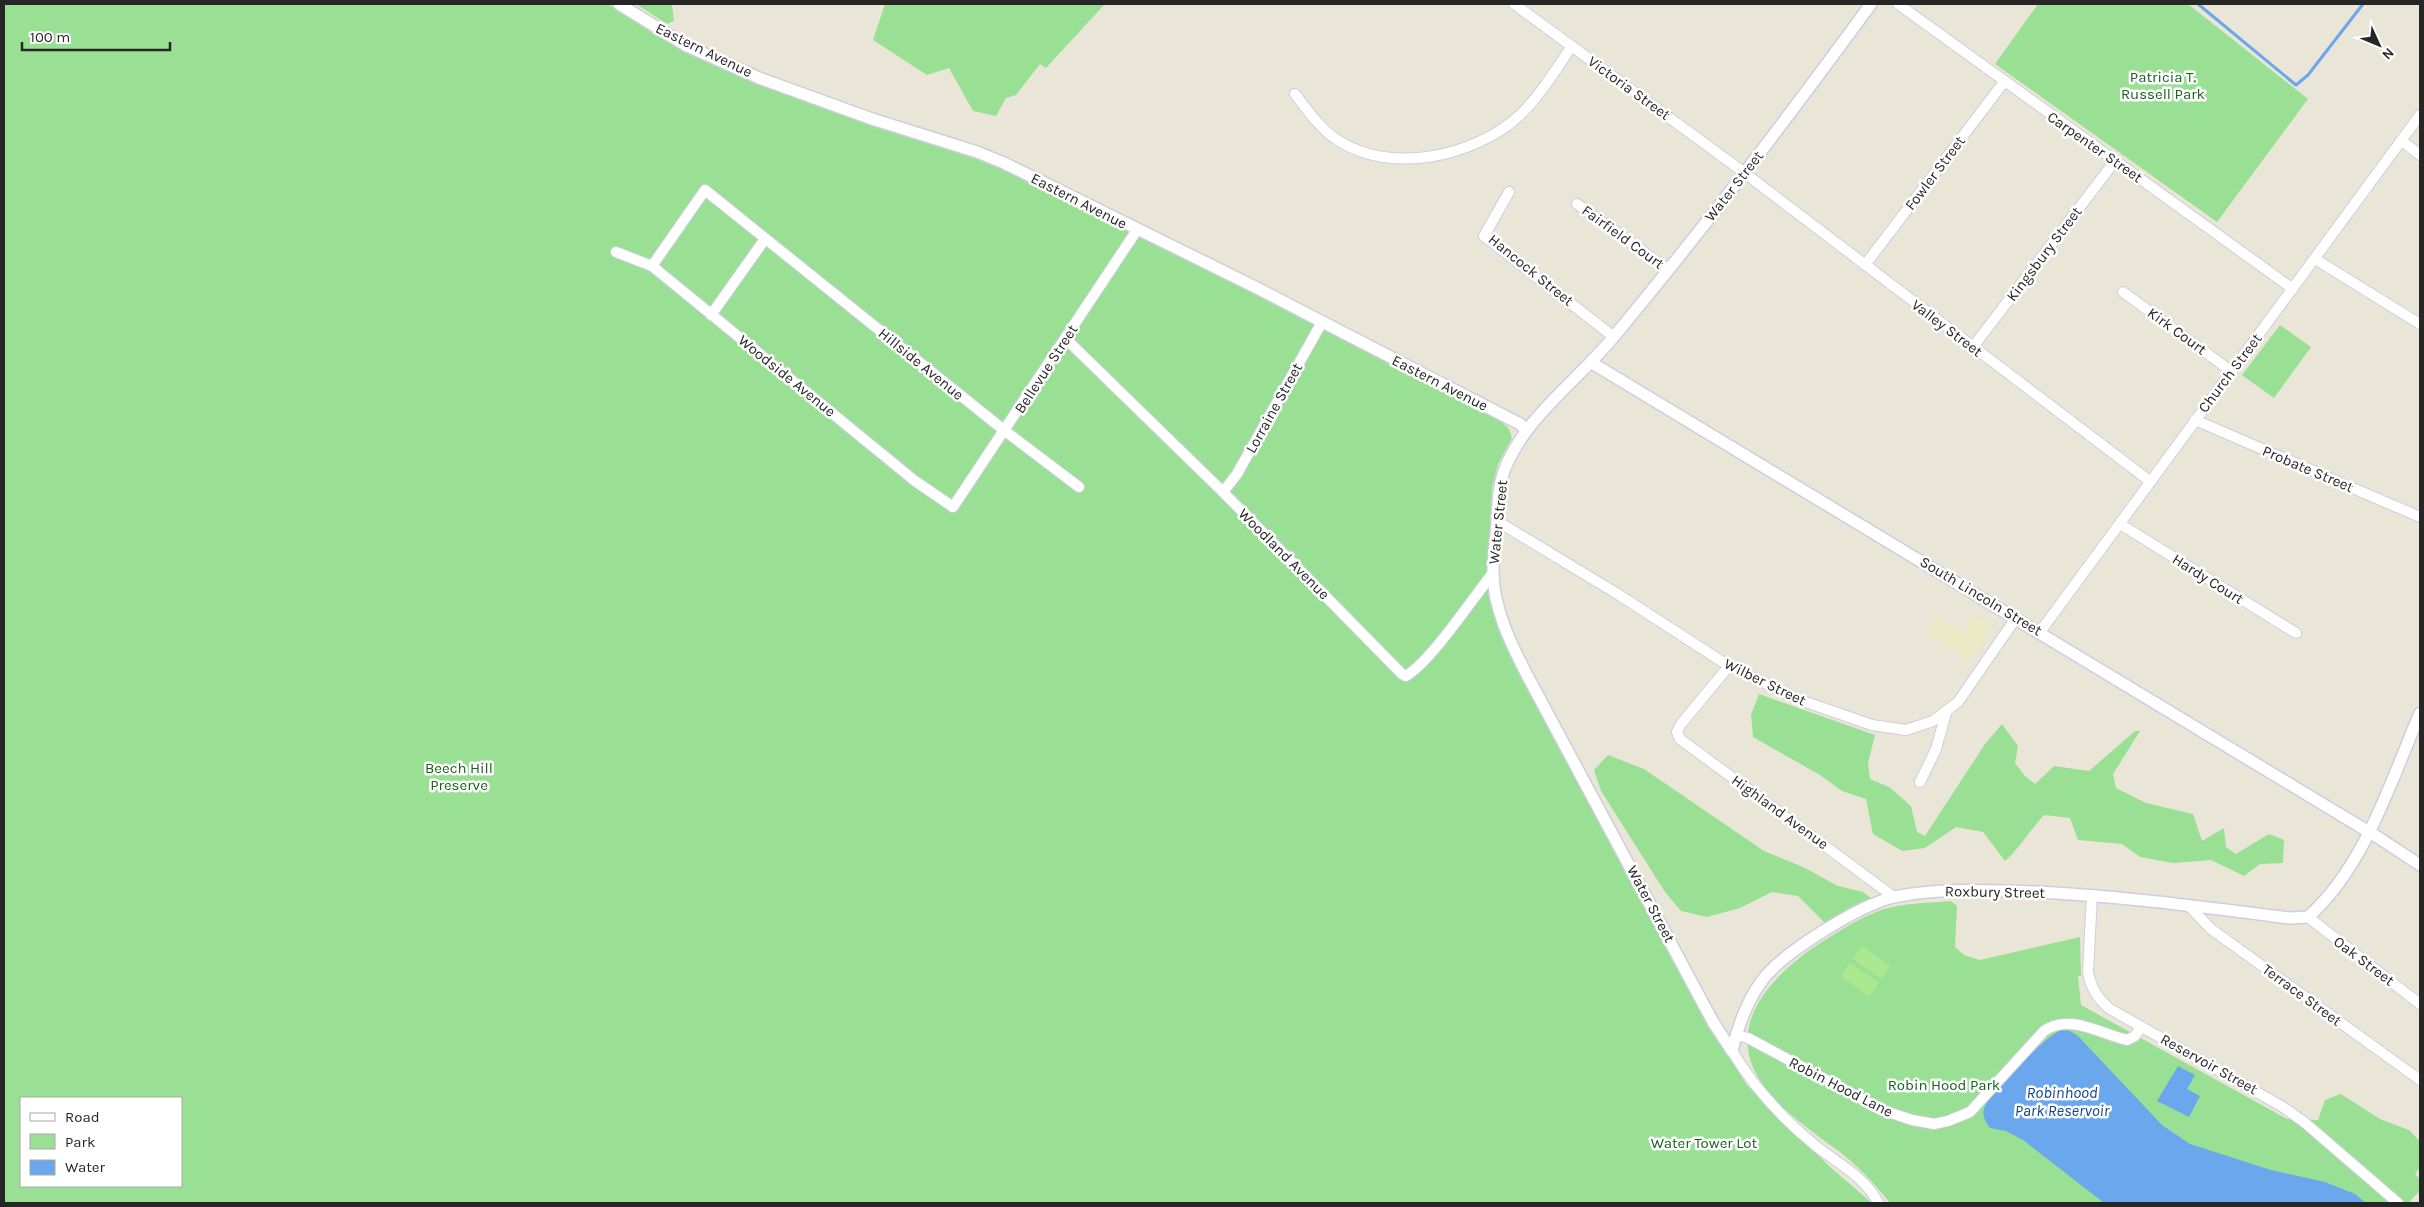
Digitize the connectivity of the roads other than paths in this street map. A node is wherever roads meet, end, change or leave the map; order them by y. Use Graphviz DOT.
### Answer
graph roads {
  1 [pos="619,4"];
  2 [pos="1514,4"];
  3 [pos="1872,4"];
  4 [pos="1898,4"];
  5 [pos="1572,46"];
  6 [pos="2004,82"];
  7 [pos="1295,94"];
  8 [pos="2420,115"];
  9 [pos="2402,141"];
  10 [pos="2420,155"];
  11 [pos="2115,161"];
  12 [pos="1744,173"];
  13 [pos="1509,192"];
  14 [pos="1577,204"];
  15 [pos="1137,230"];
  16 [pos="765,238"];
  17 [pos="616,252"];
  18 [pos="2315,259"];
  19 [pos="1865,265"];
  20 [pos="652,266"];
  21 [pos="1668,270"];
  22 [pos="2293,289"];
  23 [pos="2123,292"];
  24 [pos="711,314"];
  25 [pos="1322,322"];
  26 [pos="2420,324"];
  27 [pos="1614,337"];
  28 [pos="1066,339"];
  29 [pos="1973,347"];
  30 [pos="1592,363"];
  31 [pos="2232,371"];
  32 [pos="2195,420"];
  33 [pos="1526,430"];
  34 [pos="1005,431"];
  35 [pos="2151,482"];
  36 [pos="1079,487"];
  37 [pos="1223,492"];
  38 [pos="953,507"];
  39 [pos="2420,517"];
  40 [pos="1497,522"];
  41 [pos="2120,524"];
  42 [pos="1493,573"];
  43 [pos="2016,618"];
  44 [pos="2040,632"];
  45 [pos="2296,633"];
  46 [pos="1729,666"];
  47 [pos="1946,713"];
  48 [pos="2420,713"];
  49 [pos="1920,782"];
  50 [pos="2368,832"];
  51 [pos="2420,865"];
  52 [pos="2092,895"];
  53 [pos="1894,897"];
  54 [pos="2188,905"];
  55 [pos="2308,917"];
  56 [pos="2420,1004"];
  57 [pos="2141,1027"];
  58 [pos="1736,1035"];
  59 [pos="1732,1051"];
  60 [pos="2420,1080"];
  61 [pos="1878,1203"];
  62 [pos="2398,1203"];
  1 -- 15 [label="street, Eastern Avenue"];
  2 -- 5 [label="street, Victoria Street"];
  3 -- 12 [label="street, Water Street"];
  4 -- 6 [label="street, Carpenter Street"];
  5 -- 7 [label="street"];
  5 -- 12 [label="street, Victoria Street"];
  6 -- 11 [label="street, Carpenter Street"];
  6 -- 19 [label="street, Fowler Street"];
  8 -- 9 [label="street, Church Street"];
  9 -- 10 [label="street"];
  9 -- 18 [label="street, Church Street"];
  11 -- 22 [label="street, Carpenter Street"];
  11 -- 29 [label="street, Kingsbury Street"];
  12 -- 19 [label="street, Valley Street"];
  12 -- 21 [label="street, Water Street"];
  13 -- 27 [label="street, Hancock Street"];
  14 -- 21 [label="street, Fairfield Court"];
  15 -- 25 [label="street, Eastern Avenue"];
  15 -- 28 [label="street, Bellevue Street"];
  16 -- 20 [label="street, Hillside Avenue"];
  16 -- 24 [label="street"];
  16 -- 34 [label="street, Hillside Avenue"];
  17 -- 20 [label="street, Woodside Avenue"];
  18 -- 22 [label="street, Church Street"];
  18 -- 26 [label="street"];
  19 -- 29 [label="street, Valley Street"];
  20 -- 24 [label="street, Woodside Avenue"];
  21 -- 27 [label="street, Water Street"];
  22 -- 31 [label="street, Church Street"];
  23 -- 31 [label="street, Kirk Court"];
  24 -- 38 [label="street, Woodside Avenue"];
  25 -- 33 [label="street, Eastern Avenue"];
  25 -- 37 [label="street, Lorraine Street"];
  27 -- 30 [label="street, Water Street"];
  28 -- 34 [label="street, Bellevue Street"];
  28 -- 37 [label="street, Woodland Avenue"];
  29 -- 35 [label="street, Valley Street"];
  30 -- 33 [label="street, Water Street"];
  30 -- 43 [label="street, South Lincoln Street"];
  31 -- 32 [label="street, Church Street"];
  32 -- 35 [label="street, Church Street"];
  32 -- 39 [label="street, Probate Street"];
  33 -- 40 [label="street, Water Street"];
  34 -- 36 [label="street, Hillside Avenue"];
  34 -- 38 [label="street, Bellevue Street"];
  35 -- 41 [label="street, Church Street"];
  37 -- 42 [label="street, Woodland Avenue"];
  40 -- 42 [label="street, Water Street"];
  40 -- 46 [label="street, Wilber Street"];
  41 -- 44 [label="street, Church Street"];
  41 -- 45 [label="street, Hardy Court"];
  42 -- 59 [label="street, Water Street"];
  43 -- 44 [label="street, South Lincoln Street"];
  43 -- 47 [label="street, Wilber Street"];
  44 -- 50 [label="street, South Lincoln Street"];
  46 -- 47 [label="street, Wilber Street"];
  46 -- 53 [label="street, Highland Avenue"];
  47 -- 49 [label="street"];
  48 -- 50 [label="street"];
  50 -- 51 [label="street, South Lincoln Street"];
  50 -- 55 [label="street"];
  52 -- 53 [label="street, Roxbury Street"];
  52 -- 54 [label="street, Roxbury Street"];
  52 -- 57 [label="street, Reservoir Street"];
  53 -- 58 [label="street, Roxbury Street"];
  54 -- 55 [label="street, Roxbury Street"];
  54 -- 60 [label="street, Terrace Street"];
  55 -- 56 [label="street, Oak Street"];
  57 -- 58 [label="street, Robin Hood Lane"];
  57 -- 62 [label="street, Reservoir Street"];
  58 -- 59 [label="street, Roxbury Street"];
  59 -- 61 [label="street"];
}
